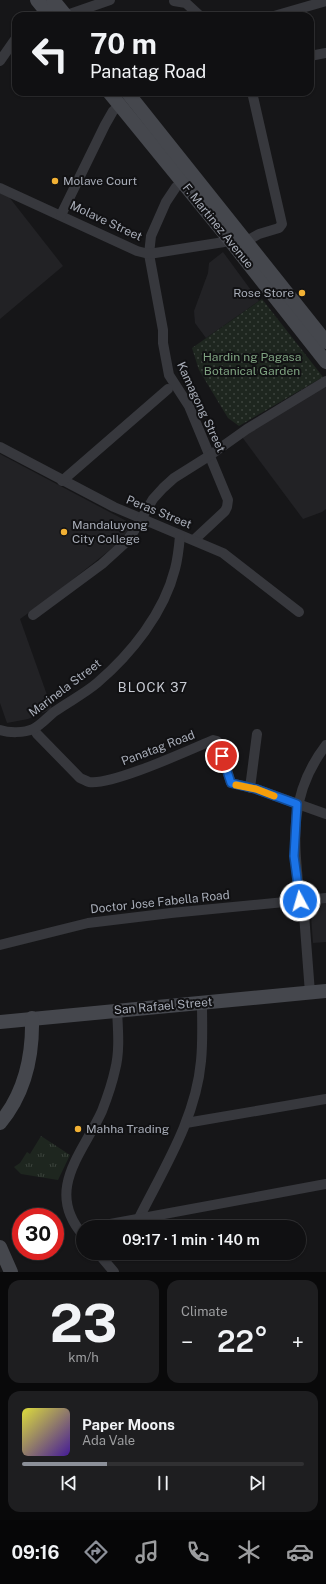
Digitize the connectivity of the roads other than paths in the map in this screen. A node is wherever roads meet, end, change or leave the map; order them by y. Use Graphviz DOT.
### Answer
graph roads {
  1 [pos="37,0"];
  2 [pos="53,0"];
  3 [pos="110,0"];
  4 [pos="174,0"];
  5 [pos="326,1"];
  6 [pos="47,12"];
  7 [pos="62,12"];
  8 [pos="76,12"];
  9 [pos="196,12"];
  10 [pos="288,12"];
  11 [pos="12,44"];
  12 [pos="326,53"];
  13 [pos="314,55"];
  14 [pos="0,61"];
  15 [pos="112,96"];
  16 [pos="130,96"];
  17 [pos="253,96"];
  18 [pos="119,106"];
  19 [pos="182,182"];
  20 [pos="0,188"];
  21 [pos="61,215"];
  22 [pos="237,242"];
  23 [pos="149,254"];
  24 [pos="326,342"];
  25 [pos="326,362"];
  26 [pos="326,381"];
  27 [pos="168,389"];
  28 [pos="0,447"];
  29 [pos="209,456"];
  30 [pos="62,481"];
  31 [pos="141,520"];
  32 [pos="180,536"];
  33 [pos="194,540"];
  34 [pos="299,612"];
  35 [pos="32,615"];
  36 [pos="34,729"];
  37 [pos="1,730"];
  38 [pos="258,734"];
  39 [pos="326,745"];
  40 [pos="250,788"];
  41 [pos="297,804"];
  42 [pos="326,814"];
  43 [pos="326,898"];
  44 [pos="301,901"];
  45 [pos="0,945"];
  46 [pos="326,991"];
  47 [pos="310,993"];
  48 [pos="202,1003"];
  49 [pos="117,1010"];
  50 [pos="32,1018"];
  51 [pos="0,1022"];
  52 [pos="326,1099"];
  53 [pos="0,1123"];
  54 [pos="186,1123"];
  55 [pos="326,1184"];
  56 [pos="139,1218"];
  57 [pos="129,1220"];
  58 [pos="76,1223"];
  59 [pos="0,1247"];
  60 [pos="104,1260"];
  61 [pos="11,1272"];
  62 [pos="114,1272"];
  1 -- 6 [label="main road"];
  2 -- 7 [label="main road"];
  3 -- 8 [label="street"];
  4 -- 9 [label="street"];
  5 -- 10 [label="street"];
  11 -- 14 [label="street"];
  12 -- 13 [label="street"];
  15 -- 18 [label="main road, F. Martinez Avenue"];
  16 -- 22 [label="main road, F. Martinez Avenue"];
  17 -- 22 [label="street, Molave Street"];
  18 -- 19 [label="main road, F. Martinez Avenue"];
  18 -- 21 [label="street"];
  19 -- 22 [label="main road, F. Martinez Avenue"];
  19 -- 23 [label="street, Kamagong Street"];
  20 -- 21 [label="street, Molave Street"];
  21 -- 23 [label="street, Molave Street"];
  22 -- 23 [label="street, Molave Street"];
  22 -- 24 [label="main road, F. Martinez Avenue"];
  22 -- 25 [label="main road, F. Martinez Avenue"];
  23 -- 29 [label="street, Kamagong Street"];
  26 -- 29 [label="street"];
  27 -- 30 [label="street"];
  28 -- 30 [label="street, Peras Street"];
  29 -- 31 [label="street"];
  29 -- 33 [label="street, Kamagong Street"];
  30 -- 31 [label="street, Peras Street"];
  31 -- 32 [label="street, Peras Street"];
  31 -- 35 [label="street"];
  32 -- 33 [label="street, Peras Street"];
  32 -- 36 [label="street, Marinela Street"];
  33 -- 34 [label="street, Peras Street"];
  36 -- 37 [label="street, Marinela Street"];
  36 -- 40 [label="street, Panatag Road"];
  38 -- 40 [label="street"];
  39 -- 41 [label="street"];
  40 -- 41 [label="street, Panatag Road"];
  41 -- 42 [label="street, Panatag Road"];
  41 -- 44 [label="street"];
  43 -- 44 [label="street, Doctor Jose Fabella Road"];
  44 -- 45 [label="street, Doctor Jose Fabella Road"];
  44 -- 47 [label="street"];
  46 -- 47 [label="main road, San Rafael Street"];
  47 -- 48 [label="main road, San Rafael Street"];
  48 -- 49 [label="main road, San Rafael Street"];
  48 -- 54 [label="street"];
  49 -- 50 [label="main road, San Rafael Street"];
  49 -- 58 [label="street"];
  50 -- 51 [label="main road, San Rafael Street"];
  50 -- 53 [label="main road"];
  52 -- 54 [label="street"];
  54 -- 56 [label="street"];
  55 -- 56 [label="street"];
  56 -- 57 [label="street"];
  59 -- 61 [label="main road"];
  60 -- 62 [label="street"];
}
